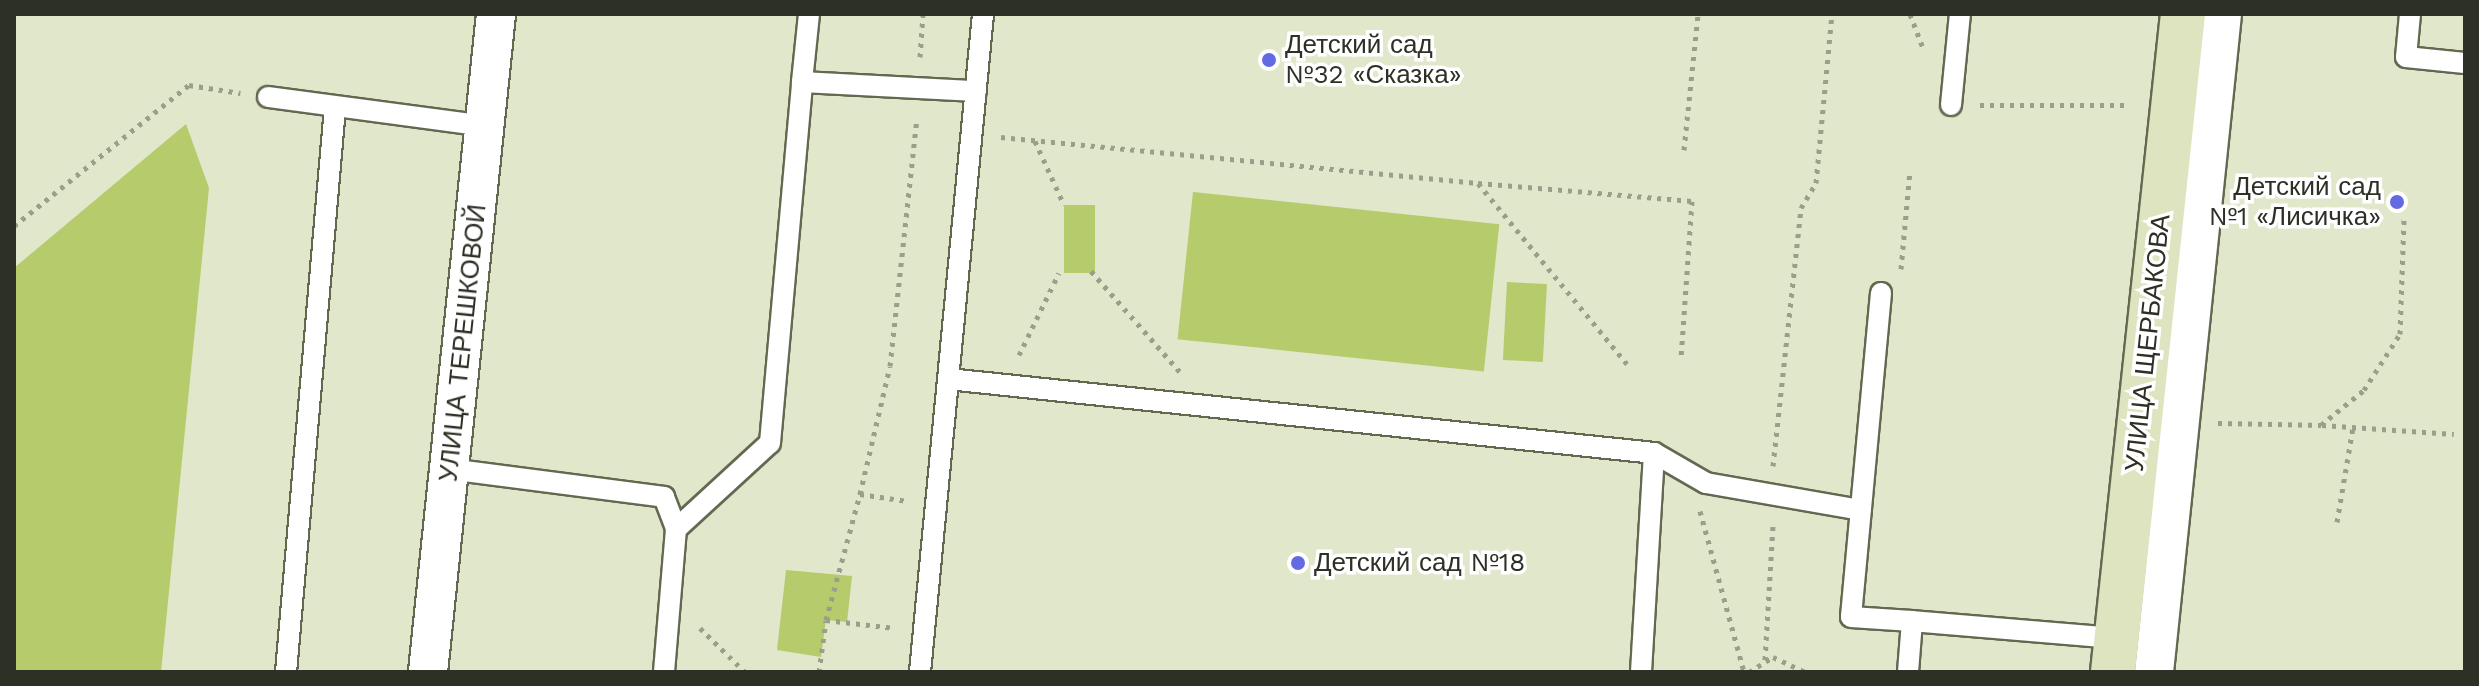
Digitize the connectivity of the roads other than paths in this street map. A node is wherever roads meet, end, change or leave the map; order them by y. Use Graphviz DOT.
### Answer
graph roads {
  1 [pos="496,14"];
  2 [pos="809,14"];
  3 [pos="983,14"];
  4 [pos="1960,14"];
  5 [pos="2183,14"];
  6 [pos="2222,14"];
  7 [pos="2410,14"];
  8 [pos="2465,63"];
  9 [pos="802,82"];
  10 [pos="976,91"];
  11 [pos="268,97"];
  12 [pos="1951,105"];
  13 [pos="335,107"];
  14 [pos="485,126"];
  15 [pos="1881,293"];
  16 [pos="948,379"];
  17 [pos="1654,453"];
  18 [pos="449,469"];
  19 [pos="1861,510"];
  20 [pos="676,529"];
  21 [pos="1912,621"];
  22 [pos="2115,655"];
  23 [pos="286,672"];
  24 [pos="428,672"];
  25 [pos="664,672"];
  26 [pos="920,672"];
  27 [pos="1641,672"];
  28 [pos="1908,672"];
  29 [pos="2154,672"];
  1 -- 14 [label="street, УЛИЦА ТЕРЕШКОВОЙ"];
  2 -- 9 [label="lane"];
  3 -- 10 [label="lane"];
  4 -- 12 [label="lane"];
  5 -- 22 [label="street, УЛИЦА ЩЕРБАКОВА"];
  6 -- 29 [label="street, УЛИЦА ЩЕРБАКОВА"];
  7 -- 8 [label="lane"];
  9 -- 10 [label="lane"];
  9 -- 20 [label="lane"];
  10 -- 16 [label="lane"];
  11 -- 13 [label="lane"];
  13 -- 14 [label="lane"];
  13 -- 23 [label="lane"];
  14 -- 18 [label="street, УЛИЦА ТЕРЕШКОВОЙ"];
  15 -- 19 [label="lane"];
  16 -- 17 [label="lane"];
  16 -- 26 [label="lane"];
  17 -- 19 [label="lane"];
  17 -- 27 [label="lane"];
  18 -- 20 [label="lane"];
  18 -- 24 [label="street, УЛИЦА ТЕРЕШКОВОЙ"];
  19 -- 21 [label="lane"];
  20 -- 25 [label="lane"];
  21 -- 22 [label="lane"];
  21 -- 28 [label="lane"];
}
